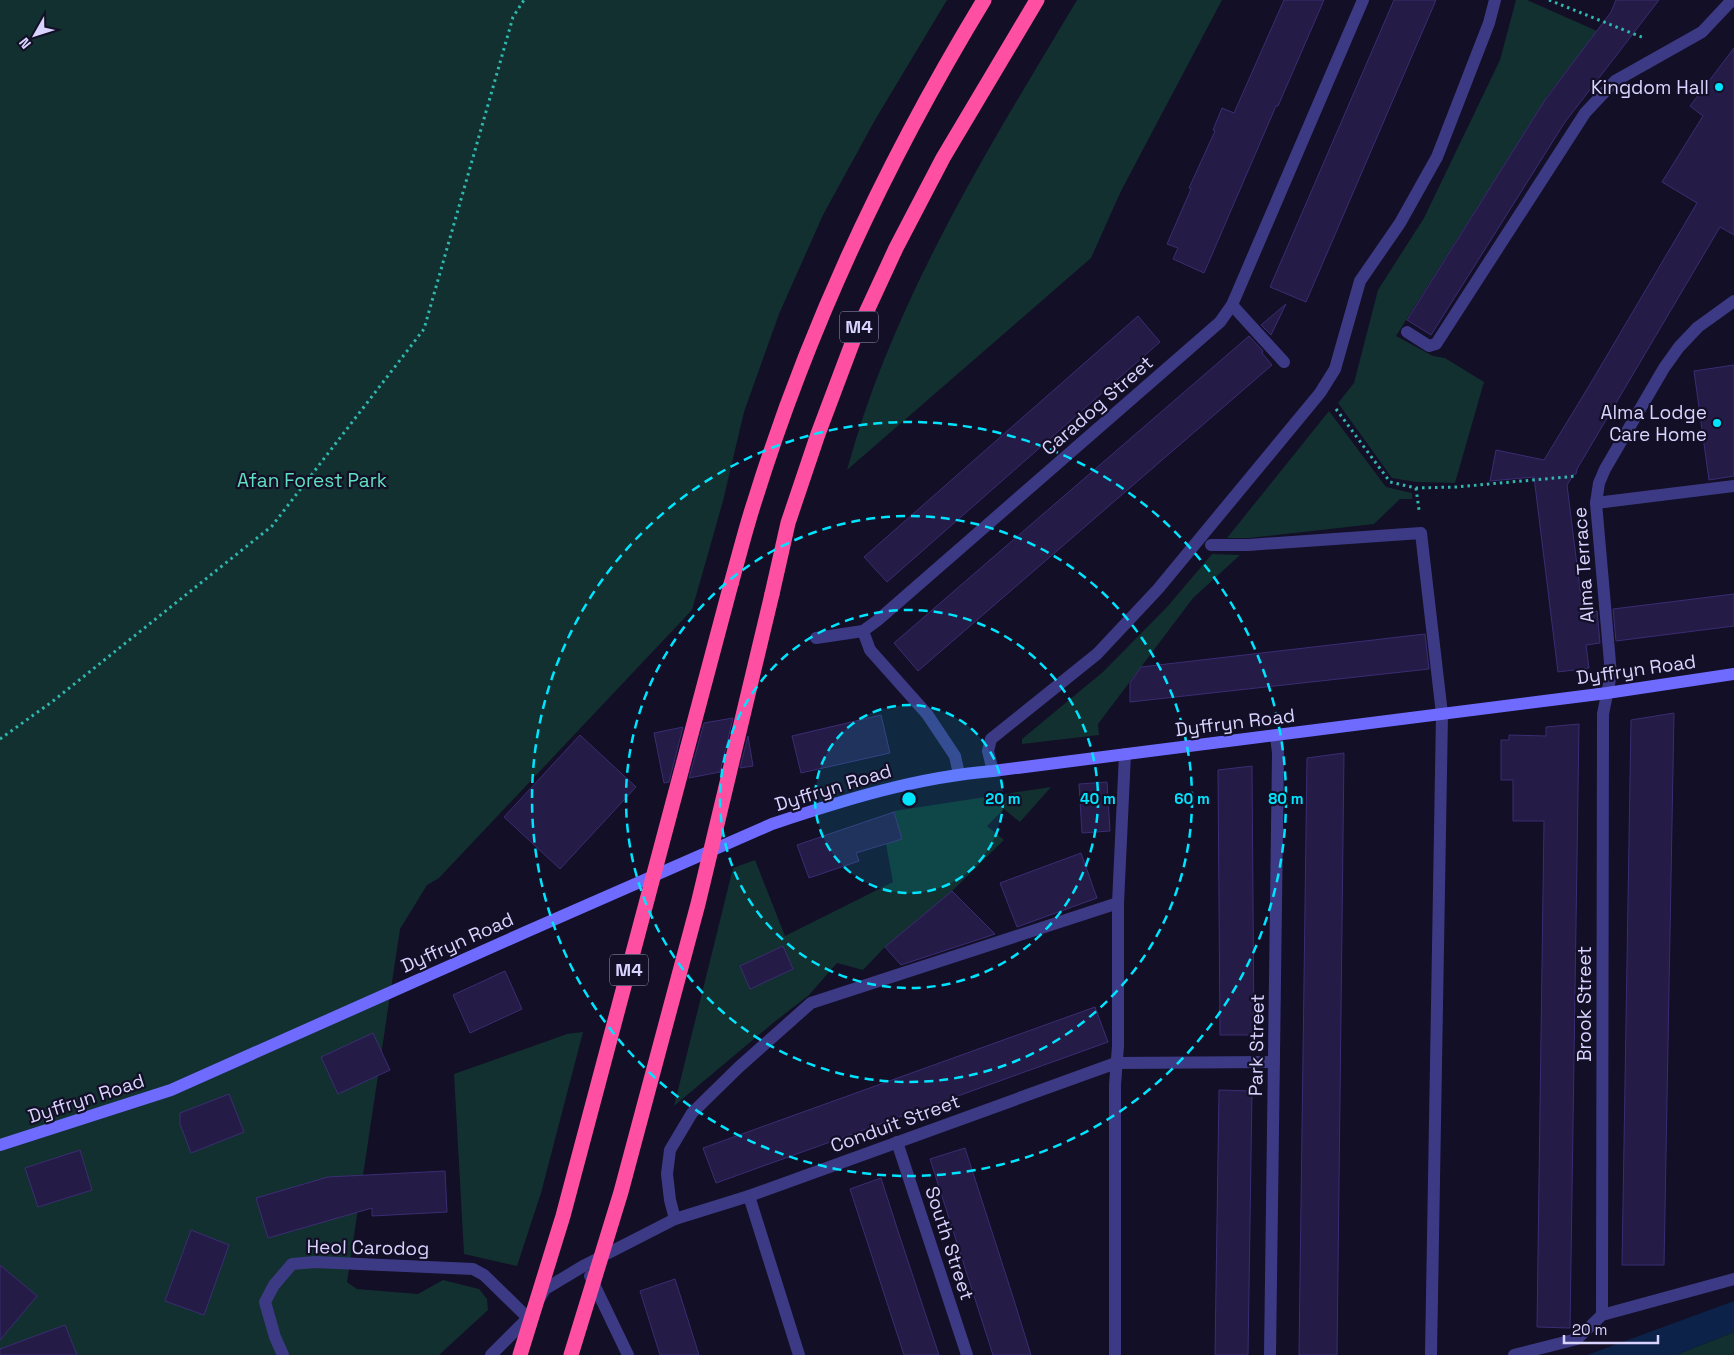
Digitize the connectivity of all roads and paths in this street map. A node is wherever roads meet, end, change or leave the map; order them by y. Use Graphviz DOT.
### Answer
graph roads {
  1 [pos="524,0"];
  2 [pos="984,0"];
  3 [pos="1037,0"];
  4 [pos="1363,0"];
  5 [pos="1496,0"];
  6 [pos="1549,0"];
  7 [pos="1732,0"];
  8 [pos="1673,49"];
  9 [pos="1734,301"];
  10 [pos="1232,305"];
  11 [pos="1407,332"];
  12 [pos="1284,362"];
  13 [pos="1320,393"];
  14 [pos="1603,473"];
  15 [pos="1734,486"];
  16 [pos="1596,503"];
  17 [pos="1211,546"];
  18 [pos="863,631"];
  19 [pos="816,638"];
  20 [pos="1734,674"];
  21 [pos="1607,693"];
  22 [pos="1442,714"];
  23 [pos="1276,736"];
  24 [pos="0,739"];
  25 [pos="1125,754"];
  26 [pos="993,771"];
  27 [pos="959,774"];
  28 [pos="1118,902"];
  29 [pos="1116,1062"];
  30 [pos="1274,1062"];
  31 [pos="897,1142"];
  32 [pos="0,1146"];
  33 [pos="749,1196"];
  34 [pos="676,1219"];
  35 [pos="585,1265"];
  36 [pos="1734,1279"];
  37 [pos="1602,1315"];
  38 [pos="528,1318"];
  39 [pos="626,1354"];
  40 [pos="283,1355"];
  41 [pos="491,1355"];
  42 [pos="520,1355"];
  43 [pos="571,1355"];
  44 [pos="799,1355"];
  45 [pos="967,1355"];
  46 [pos="1115,1355"];
  47 [pos="1270,1355"];
  48 [pos="1431,1355"];
  49 [pos="1514,1355"];
  1 -- 24 [label="path"];
  2 -- 42 [label="highway, M4, bridge"];
  3 -- 43 [label="highway, M4, bridge"];
  4 -- 10 [label="street, Caradog Street"];
  5 -- 13 [label="street"];
  6 -- 8 [label="path"];
  7 -- 8 [label="street"];
  8 -- 11 [label="street"];
  9 -- 14 [label="street, Alma Terrace"];
  10 -- 12 [label="street"];
  10 -- 18 [label="street, Caradog Street"];
  13 -- 14 [label="path"];
  13 -- 26 [label="street"];
  14 -- 16 [label="street, Alma Terrace"];
  15 -- 16 [label="street"];
  16 -- 21 [label="street, Alma Terrace"];
  17 -- 22 [label="street"];
  18 -- 19 [label="street"];
  18 -- 27 [label="street"];
  20 -- 21 [label="street, Dyffryn Road"];
  21 -- 22 [label="street, Dyffryn Road"];
  21 -- 37 [label="street, Brook Street"];
  22 -- 23 [label="street, Dyffryn Road"];
  22 -- 48 [label="street"];
  23 -- 25 [label="street, Dyffryn Road"];
  23 -- 30 [label="street, Park Street"];
  25 -- 26 [label="street, Dyffryn Road"];
  25 -- 28 [label="street"];
  26 -- 27 [label="street, Dyffryn Road"];
  27 -- 32 [label="street, Dyffryn Road"];
  28 -- 29 [label="street"];
  28 -- 34 [label="street"];
  29 -- 30 [label="street, Conduit Street"];
  29 -- 31 [label="street, Conduit Street"];
  29 -- 46 [label="street"];
  30 -- 47 [label="street, Park Street"];
  31 -- 33 [label="street, Conduit Street"];
  31 -- 45 [label="street, South Street"];
  33 -- 34 [label="street, Conduit Street"];
  33 -- 44 [label="street"];
  34 -- 35 [label="street, Conduit Street"];
  35 -- 38 [label="street, Conduit Street"];
  35 -- 39 [label="street"];
  36 -- 37 [label="street"];
  37 -- 49 [label="street"];
  38 -- 40 [label="street, Heol Carodog"];
  38 -- 41 [label="street"];
}
